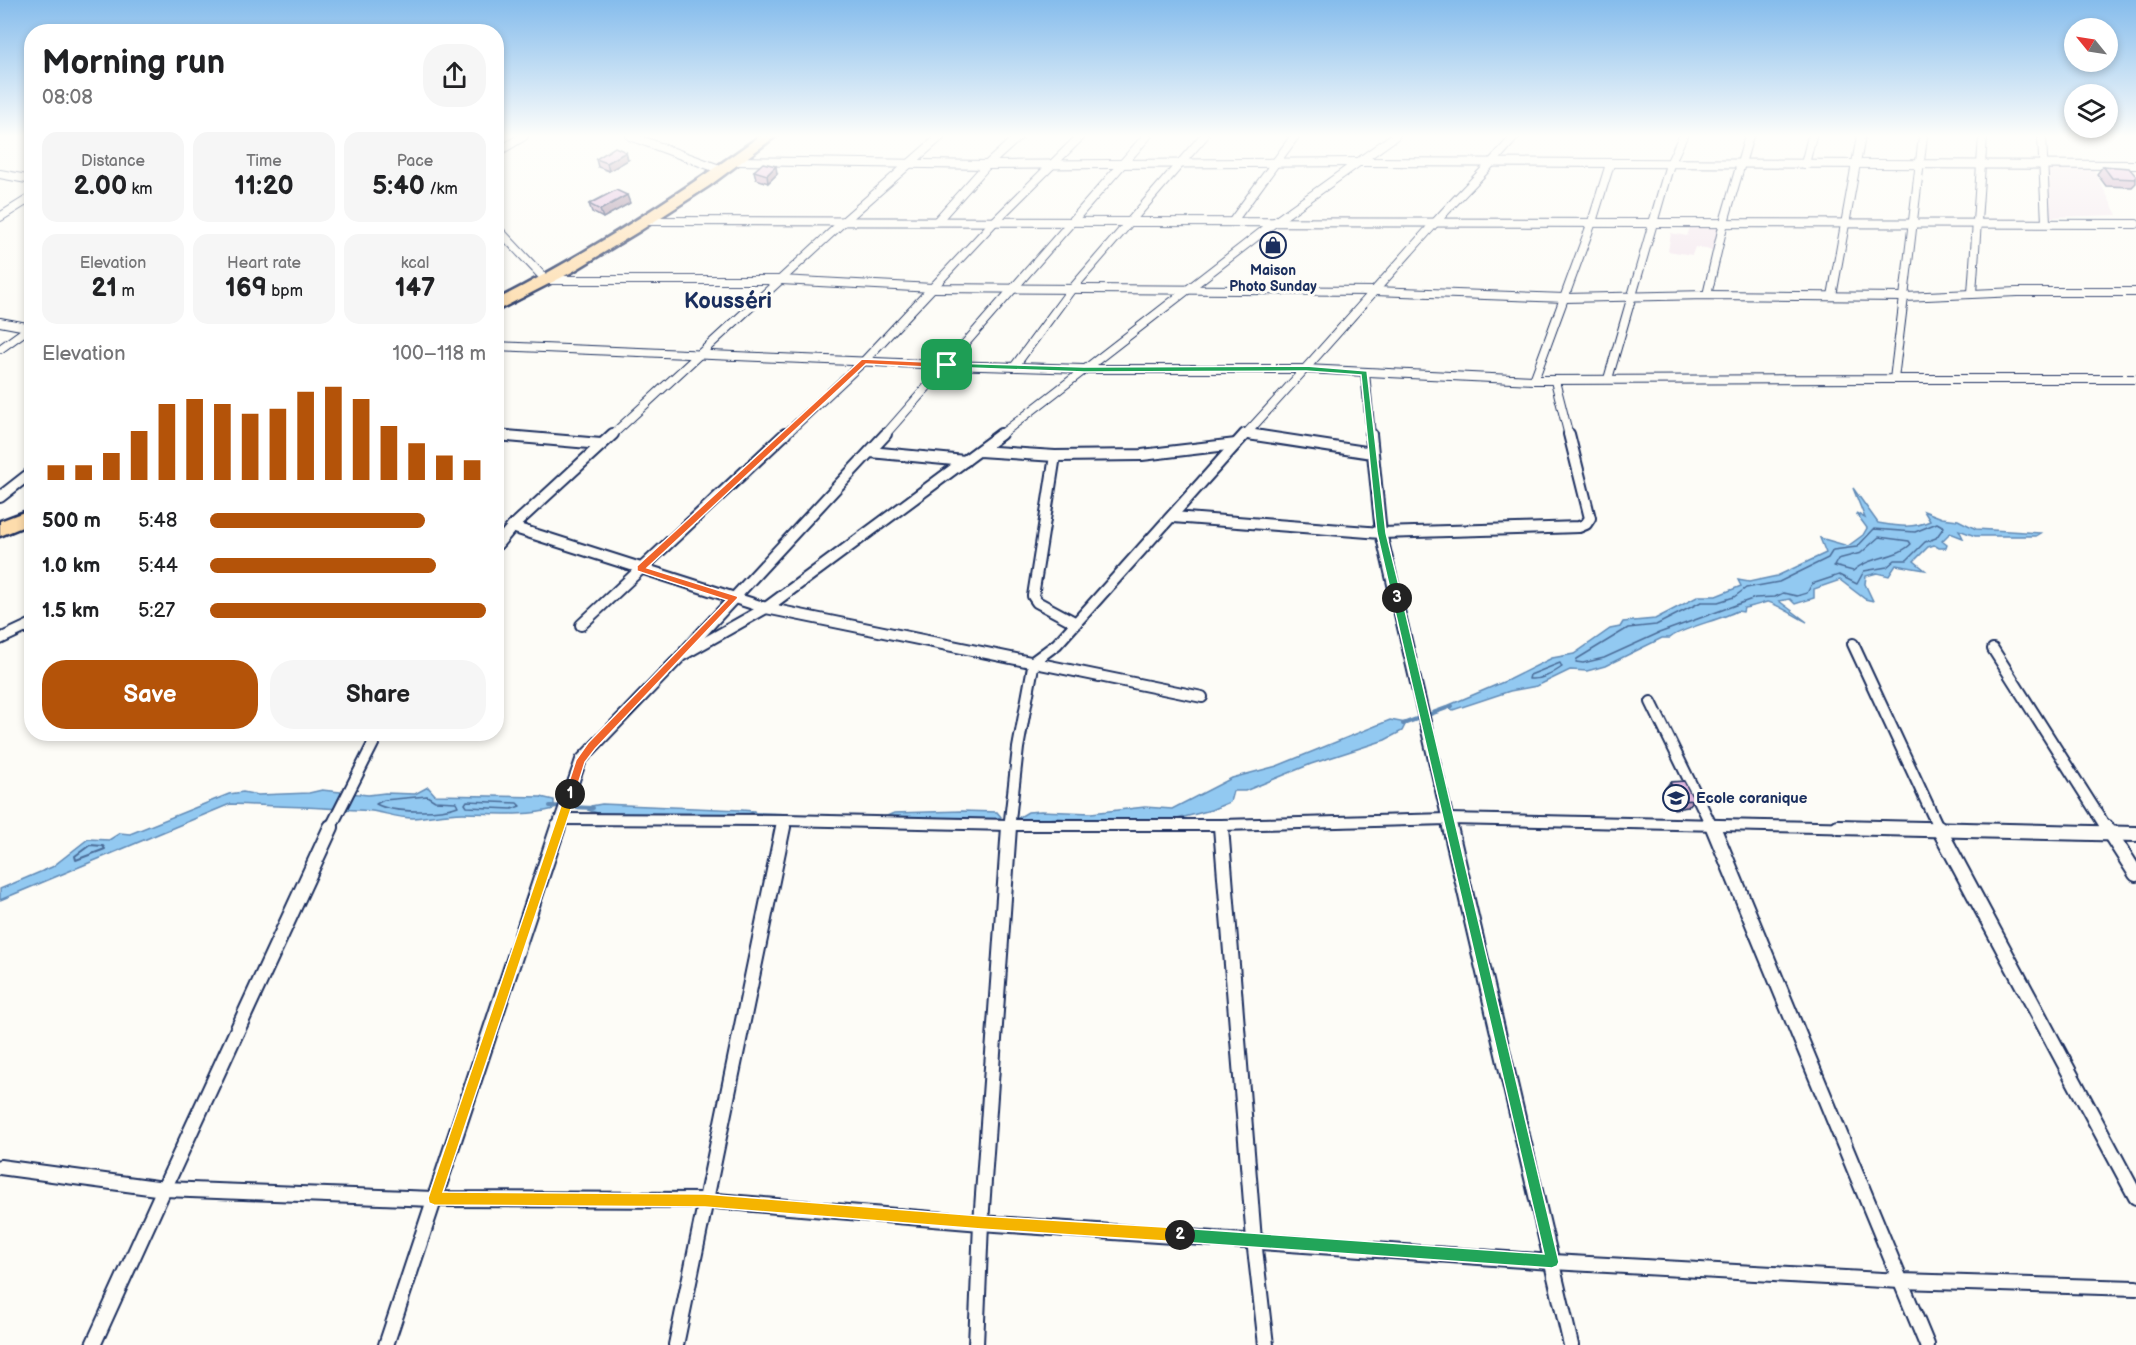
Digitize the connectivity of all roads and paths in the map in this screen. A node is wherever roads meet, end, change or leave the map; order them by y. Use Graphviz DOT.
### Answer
graph roads {
  1 [pos="679,199"];
  2 [pos="869,199"];
  3 [pos="957,199"];
  4 [pos="1017,199"];
  5 [pos="1091,199"];
  6 [pos="1149,199"];
  7 [pos="1249,199"];
  8 [pos="1308,199"];
  9 [pos="1458,199"];
  10 [pos="1599,199"];
  11 [pos="1660,199"];
  12 [pos="1731,199"];
  13 [pos="1849,199"];
  14 [pos="1915,199"];
  15 [pos="1979,199"];
  16 [pos="2044,199"];
  17 [pos="24,202"];
  18 [pos="0,217"];
  19 [pos="645,221"];
  20 [pos="995,221"];
  21 [pos="1071,221"];
  22 [pos="1129,221"];
  23 [pos="1233,221"];
  24 [pos="1436,221"];
  25 [pos="843,222"];
  26 [pos="937,222"];
  27 [pos="1275,222"];
  28 [pos="1592,222"];
  29 [pos="1654,222"];
  30 [pos="1724,222"];
  31 [pos="1845,223"];
  32 [pos="1977,223"];
  33 [pos="2046,223"];
  34 [pos="1912,224"];
  35 [pos="2136,224"];
  36 [pos="504,235"];
  37 [pos="781,279"];
  38 [pos="546,280"];
  39 [pos="933,288"];
  40 [pos="1011,288"];
  41 [pos="1071,290"];
  42 [pos="1182,291"];
  43 [pos="1374,291"];
  44 [pos="2136,292"];
  45 [pos="1972,293"];
  46 [pos="1707,295"];
  47 [pos="1832,296"];
  48 [pos="1904,297"];
  49 [pos="1564,298"];
  50 [pos="1630,298"];
  51 [pos="504,302"];
  52 [pos="0,322"];
  53 [pos="24,326"];
  54 [pos="24,332"];
  55 [pos="504,346"];
  56 [pos="0,349"];
  57 [pos="701,352"];
  58 [pos="864,361"];
  59 [pos="947,365"];
  60 [pos="1014,367"];
  61 [pos="1084,369"];
  62 [pos="1306,369"];
  63 [pos="1365,372"];
  64 [pos="1608,379"];
  65 [pos="1894,379"];
  66 [pos="2136,379"];
  67 [pos="1534,380"];
  68 [pos="1555,381"];
  69 [pos="1246,434"];
  70 [pos="504,436"];
  71 [pos="601,444"];
  72 [pos="1236,444"];
  73 [pos="979,451"];
  74 [pos="870,452"];
  75 [pos="1372,453"];
  76 [pos="1055,456"];
  77 [pos="965,461"];
  78 [pos="24,478"];
  79 [pos="0,497"];
  80 [pos="1173,517"];
  81 [pos="24,518"];
  82 [pos="512,526"];
  83 [pos="0,529"];
  84 [pos="1382,533"];
  85 [pos="504,536"];
  86 [pos="640,569"];
  87 [pos="734,598"];
  88 [pos="766,608"];
  89 [pos="1076,623"];
  90 [pos="581,625"];
  91 [pos="24,628"];
  92 [pos="0,639"];
  93 [pos="1853,644"];
  94 [pos="1993,649"];
  95 [pos="681,656"];
  96 [pos="1034,661"];
  97 [pos="1202,697"];
  98 [pos="1651,702"];
  99 [pos="374,741"];
  100 [pos="563,817"];
  101 [pos="1448,819"];
  102 [pos="785,820"];
  103 [pos="1009,825"];
  104 [pos="1221,825"];
  105 [pos="1712,826"];
  106 [pos="1939,829"];
  107 [pos="2110,833"];
  108 [pos="2136,834"];
  109 [pos="2136,874"];
  110 [pos="0,1167"];
  111 [pos="164,1189"];
  112 [pos="2136,1197"];
  113 [pos="434,1198"];
  114 [pos="705,1200"];
  115 [pos="981,1223"];
  116 [pos="1254,1240"];
  117 [pos="1552,1262"];
  118 [pos="1901,1281"];
  119 [pos="2136,1288"];
  120 [pos="93,1345"];
  121 [pos="386,1345"];
  122 [pos="676,1345"];
  123 [pos="976,1345"];
  124 [pos="1266,1345"];
  125 [pos="1571,1345"];
  126 [pos="1927,1345"];
  1 -- 19 [label="highway"];
  2 -- 25 [label="street"];
  3 -- 26 [label="street"];
  4 -- 20 [label="street"];
  5 -- 21 [label="street"];
  6 -- 22 [label="street"];
  7 -- 23 [label="street"];
  8 -- 27 [label="street"];
  9 -- 24 [label="street"];
  10 -- 28 [label="street"];
  11 -- 29 [label="street"];
  12 -- 30 [label="street"];
  13 -- 31 [label="street"];
  14 -- 34 [label="street"];
  15 -- 32 [label="street"];
  16 -- 33 [label="street"];
  17 -- 18 [label="street"];
  19 -- 25 [label="street"];
  19 -- 38 [label="highway"];
  20 -- 21 [label="street"];
  20 -- 26 [label="street"];
  20 -- 39 [label="street"];
  21 -- 22 [label="street"];
  21 -- 40 [label="street"];
  22 -- 23 [label="street"];
  22 -- 41 [label="street"];
  23 -- 27 [label="street"];
  24 -- 27 [label="street"];
  24 -- 28 [label="street"];
  24 -- 43 [label="street"];
  25 -- 26 [label="street"];
  25 -- 37 [label="street"];
  27 -- 42 [label="street"];
  28 -- 29 [label="street"];
  28 -- 49 [label="street"];
  29 -- 30 [label="street"];
  29 -- 50 [label="street"];
  30 -- 31 [label="street"];
  30 -- 46 [label="street"];
  31 -- 34 [label="street"];
  31 -- 47 [label="street"];
  32 -- 33 [label="street"];
  32 -- 34 [label="street"];
  32 -- 45 [label="street"];
  33 -- 35 [label="street"];
  34 -- 48 [label="street"];
  36 -- 38 [label="street"];
  37 -- 38 [label="street"];
  37 -- 39 [label="street"];
  37 -- 57 [label="street"];
  38 -- 51 [label="highway"];
  39 -- 40 [label="street"];
  39 -- 58 [label="street"];
  40 -- 41 [label="street"];
  40 -- 59 [label="street"];
  41 -- 42 [label="street"];
  41 -- 60 [label="street"];
  42 -- 43 [label="street"];
  42 -- 61 [label="street"];
  43 -- 49 [label="street"];
  43 -- 62 [label="street"];
  44 -- 45 [label="street"];
  45 -- 48 [label="street"];
  46 -- 47 [label="street"];
  46 -- 50 [label="street"];
  47 -- 48 [label="street"];
  48 -- 65 [label="street"];
  49 -- 50 [label="street"];
  49 -- 67 [label="street"];
  50 -- 64 [label="street"];
  52 -- 53 [label="street"];
  54 -- 56 [label="street"];
  55 -- 57 [label="street"];
  57 -- 58 [label="street"];
  57 -- 71 [label="street"];
  58 -- 59 [label="street"];
  58 -- 86 [label="street"];
  59 -- 60 [label="street"];
  59 -- 74 [label="street"];
  60 -- 61 [label="street"];
  61 -- 62 [label="street"];
  61 -- 73 [label="street"];
  62 -- 63 [label="street"];
  62 -- 69 [label="street"];
  63 -- 67 [label="street"];
  63 -- 75 [label="street"];
  64 -- 65 [label="street"];
  64 -- 68 [label="street"];
  65 -- 66 [label="street"];
  67 -- 68 [label="street"];
  68 -- 84 [label="street"];
  69 -- 72 [label="street"];
  69 -- 75 [label="street"];
  70 -- 71 [label="street"];
  71 -- 82 [label="street"];
  72 -- 76 [label="street"];
  72 -- 80 [label="street"];
  73 -- 76 [label="street"];
  73 -- 77 [label="street"];
  74 -- 77 [label="street"];
  74 -- 87 [label="street"];
  75 -- 84 [label="street"];
  76 -- 89 [label="street"];
  77 -- 88 [label="street"];
  78 -- 79 [label="street"];
  80 -- 84 [label="street"];
  80 -- 89 [label="street"];
  81 -- 83 [label="highway"];
  82 -- 85 [label="street"];
  82 -- 86 [label="street"];
  84 -- 101 [label="street"];
  86 -- 87 [label="street"];
  86 -- 90 [label="street"];
  87 -- 88 [label="street"];
  87 -- 95 [label="street"];
  88 -- 95 [label="street"];
  88 -- 96 [label="street"];
  89 -- 96 [label="street"];
  91 -- 92 [label="street"];
  93 -- 106 [label="street"];
  94 -- 107 [label="street"];
  95 -- 100 [label="street"];
  96 -- 97 [label="street"];
  96 -- 103 [label="street"];
  98 -- 105 [label="street"];
  99 -- 111 [label="street"];
  100 -- 102 [label="street"];
  100 -- 113 [label="street"];
  101 -- 104 [label="street"];
  101 -- 105 [label="street"];
  101 -- 117 [label="street"];
  102 -- 103 [label="street"];
  102 -- 114 [label="street"];
  103 -- 104 [label="street"];
  103 -- 115 [label="street"];
  104 -- 116 [label="street"];
  105 -- 106 [label="street"];
  105 -- 118 [label="street"];
  106 -- 107 [label="street"];
  106 -- 112 [label="street"];
  107 -- 108 [label="street"];
  107 -- 109 [label="street"];
  110 -- 111 [label="street"];
  111 -- 113 [label="street"];
  111 -- 120 [label="street"];
  113 -- 114 [label="street"];
  113 -- 121 [label="street"];
  114 -- 115 [label="street"];
  114 -- 122 [label="street"];
  115 -- 116 [label="street"];
  115 -- 123 [label="street"];
  116 -- 117 [label="street"];
  116 -- 124 [label="street"];
  117 -- 118 [label="street"];
  117 -- 125 [label="street"];
  118 -- 119 [label="street"];
  118 -- 126 [label="street"];
}
